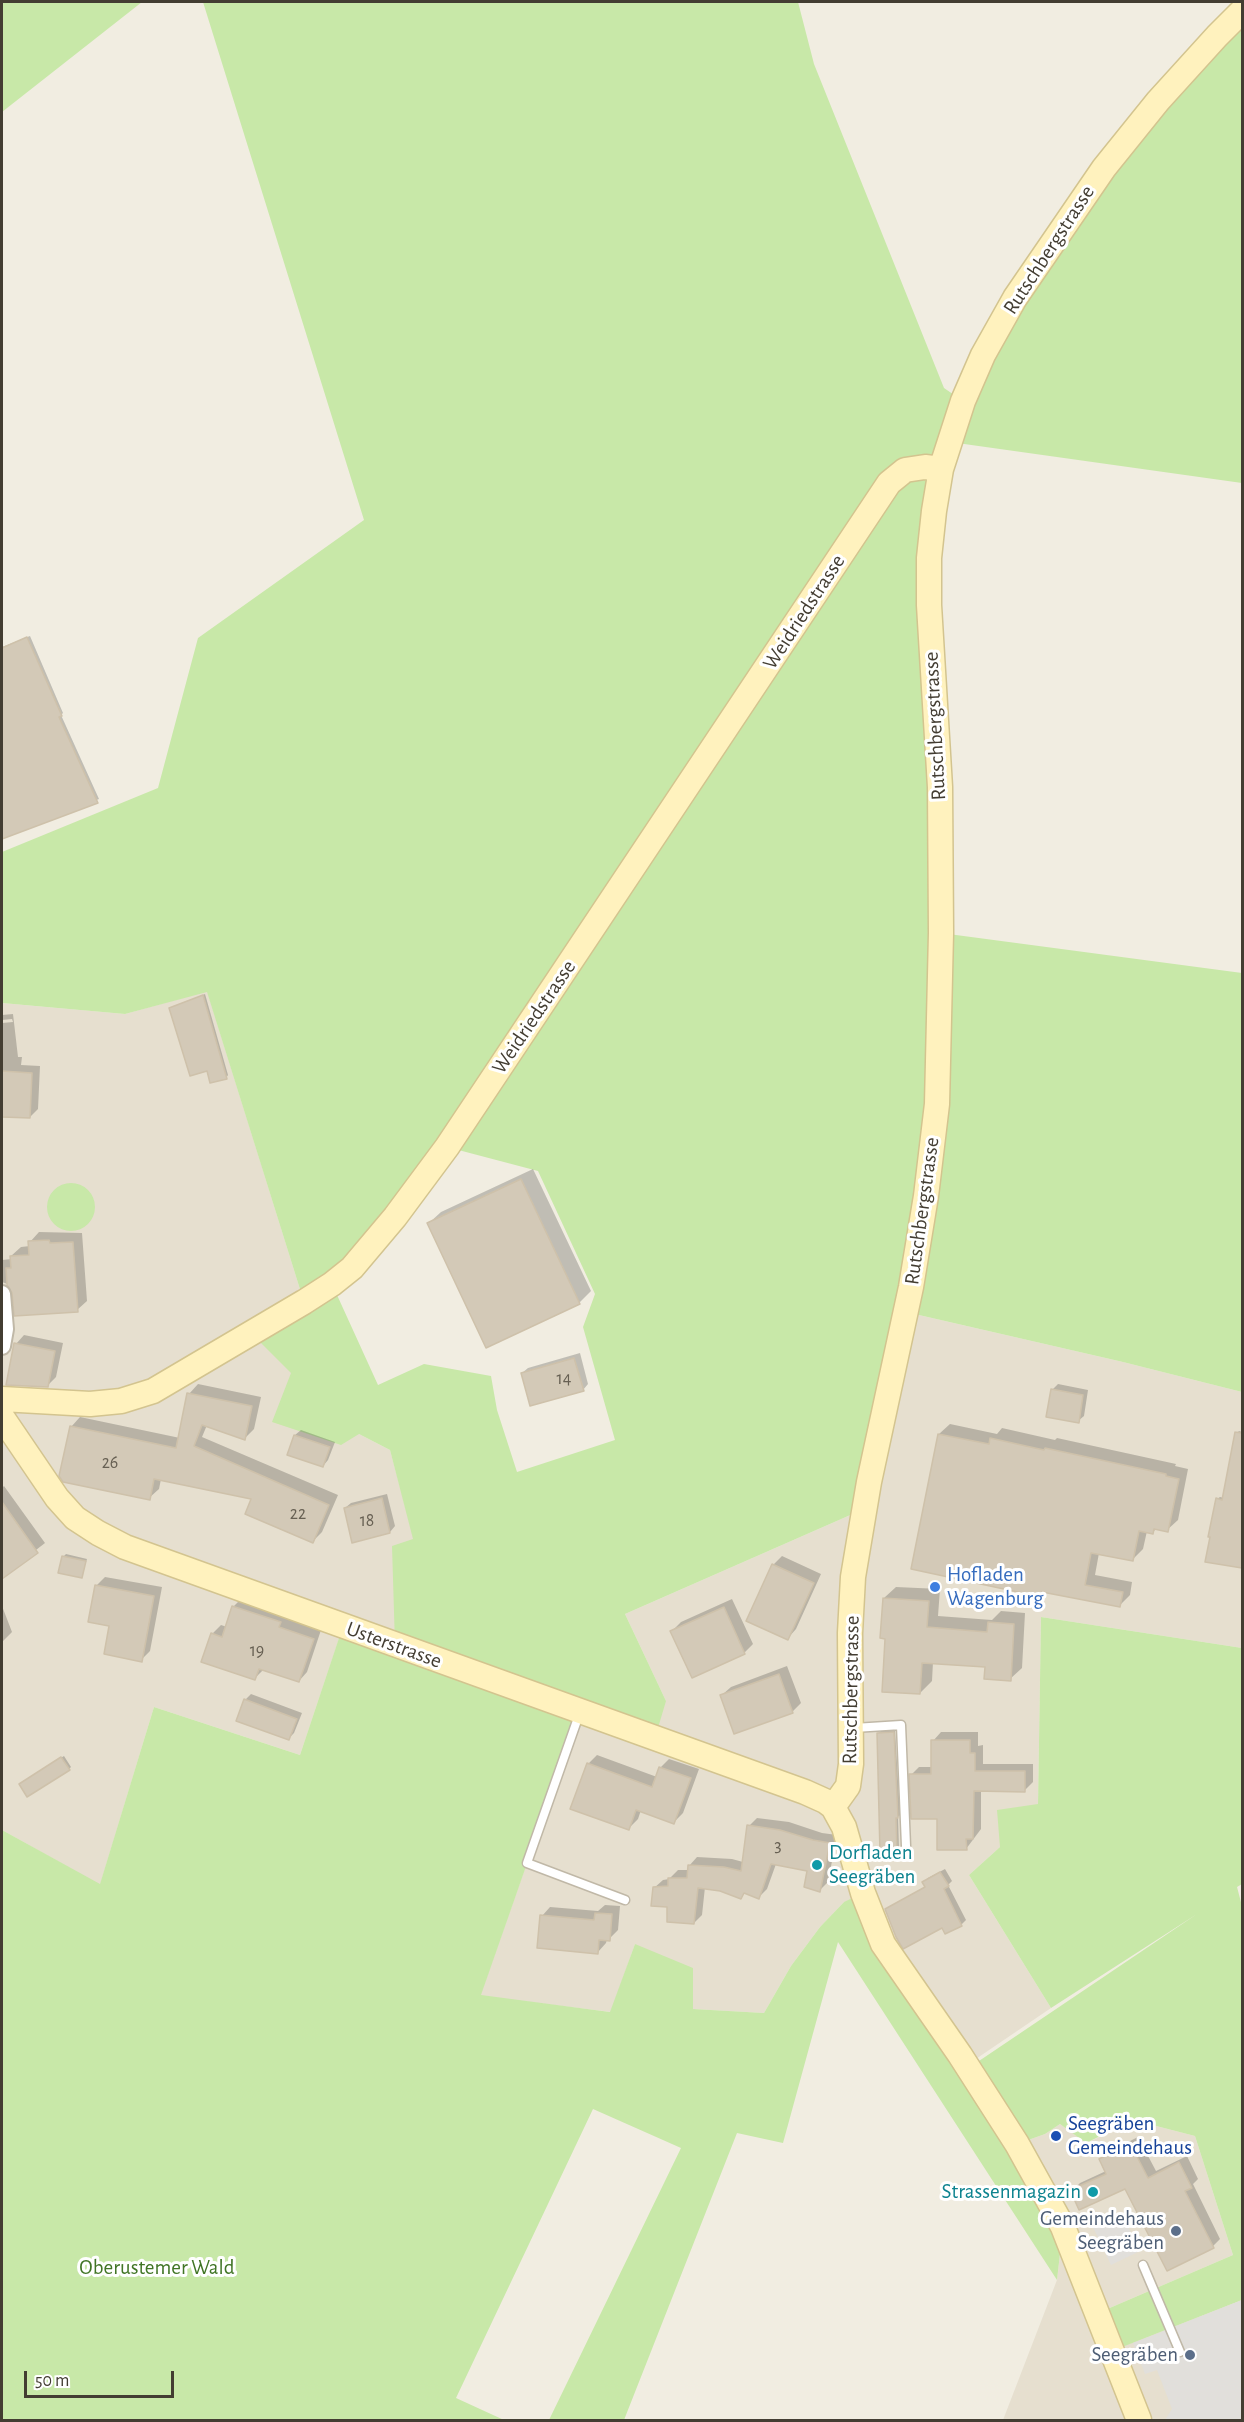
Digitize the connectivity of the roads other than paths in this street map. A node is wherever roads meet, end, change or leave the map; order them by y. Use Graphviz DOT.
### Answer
graph roads {
  1 [pos="1242,11"];
  2 [pos="942,469"];
  3 [pos="2,1294"];
  4 [pos="2,1346"];
  5 [pos="2,1399"];
  6 [pos="2,1416"];
  7 [pos="580,1712"];
  8 [pos="850,1728"];
  9 [pos="833,1808"];
  10 [pos="906,1846"];
  11 [pos="625,1900"];
  12 [pos="1143,2265"];
  13 [pos="1180,2352"];
  14 [pos="1139,2421"];
  1 -- 2 [label="street, Rutschbergstrasse"];
  2 -- 5 [label="street, Weidriedstrasse"];
  2 -- 8 [label="street, Rutschbergstrasse"];
  3 -- 4 [label="street"];
  6 -- 7 [label="street, Usterstrasse"];
  7 -- 9 [label="street, Usterstrasse"];
  7 -- 11 [label="lane"];
  8 -- 9 [label="street, Rutschbergstrasse"];
  8 -- 10 [label="lane"];
  9 -- 14 [label="street"];
  12 -- 13 [label="lane"];
}
